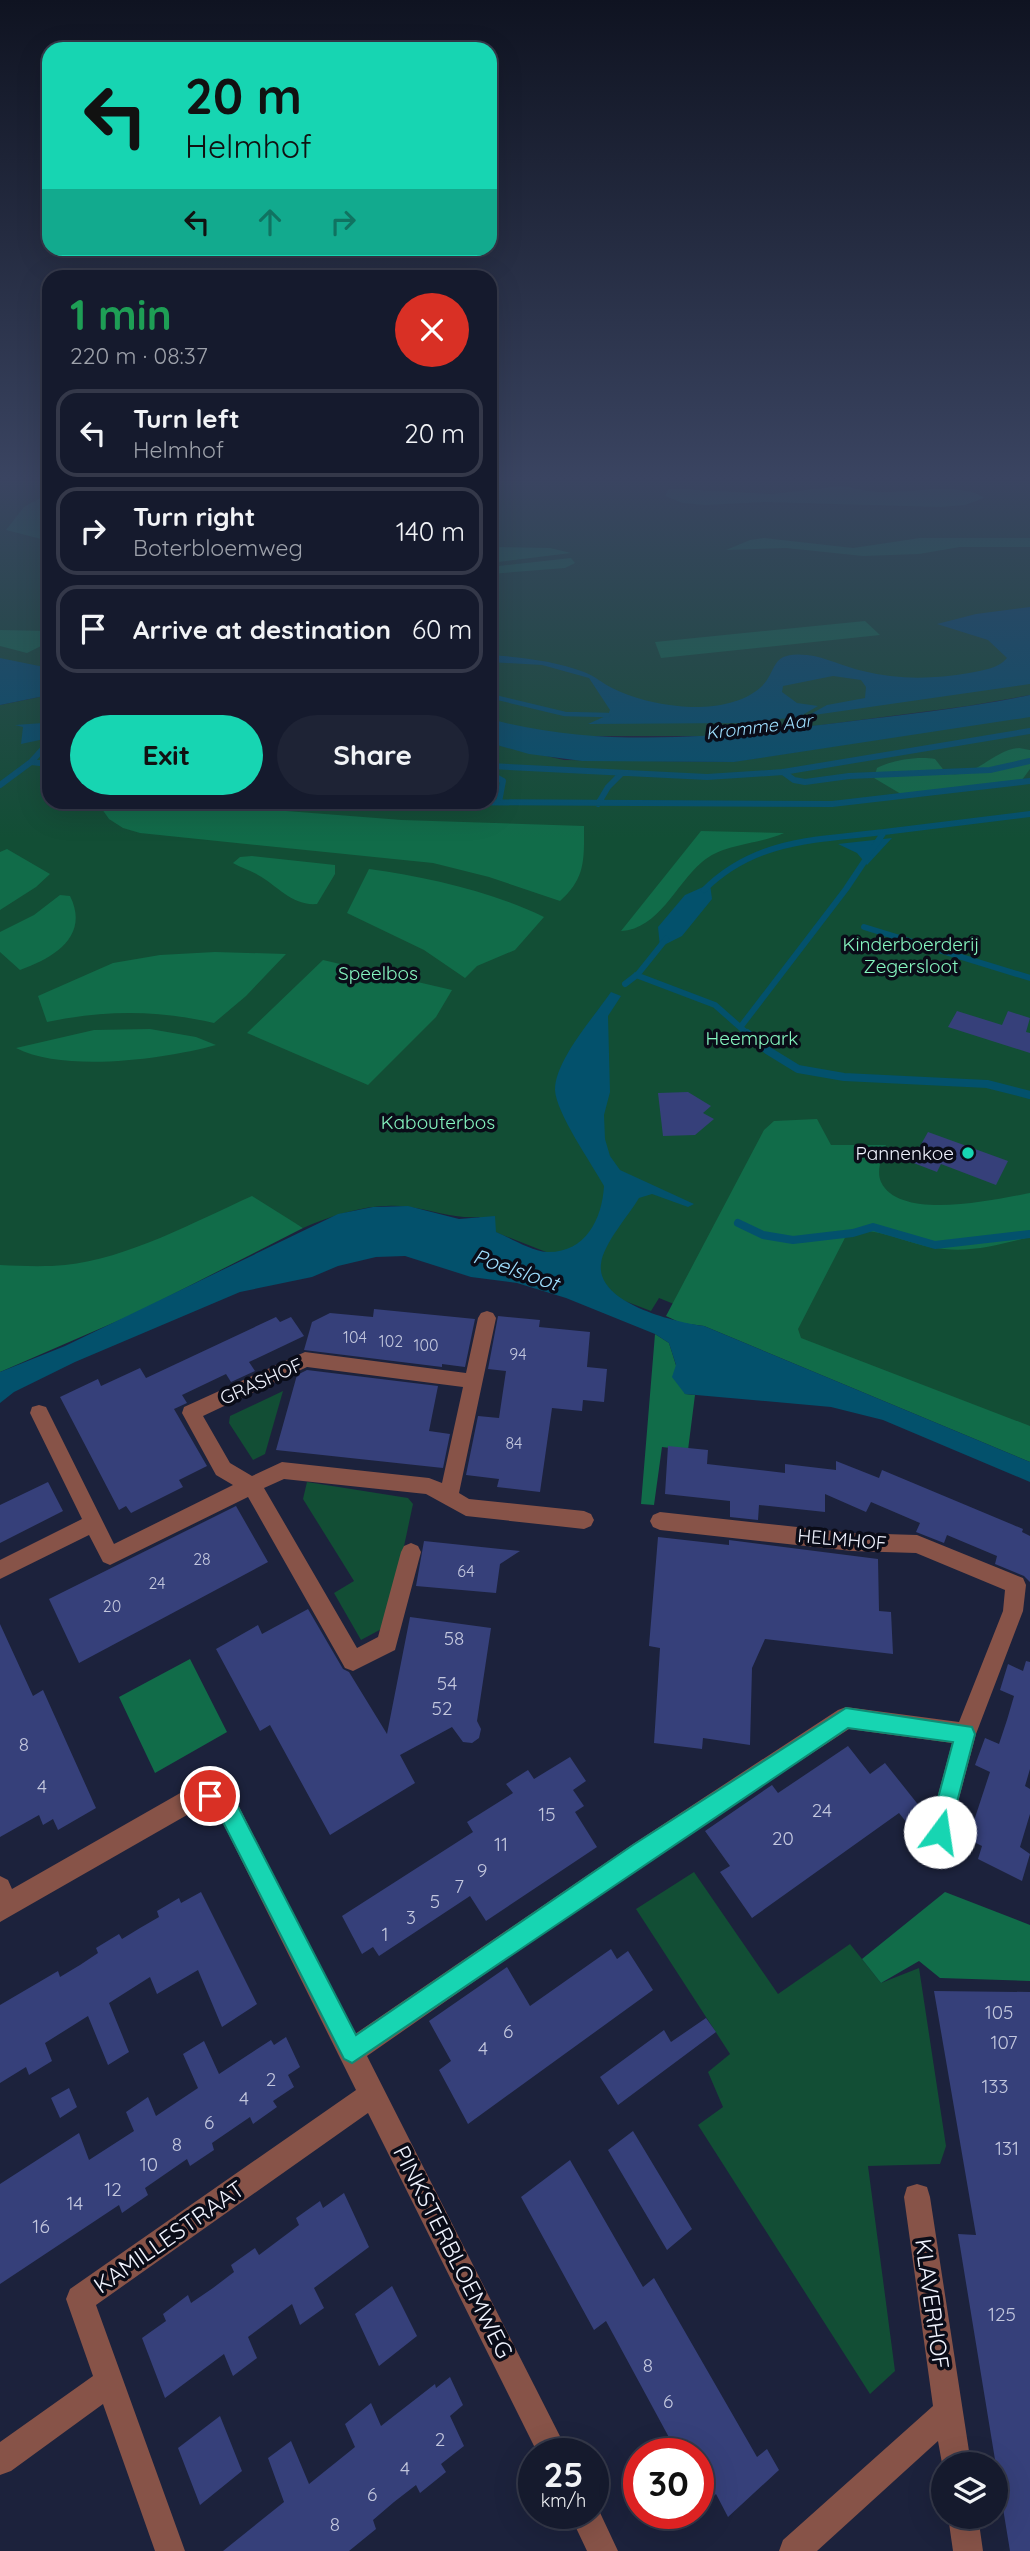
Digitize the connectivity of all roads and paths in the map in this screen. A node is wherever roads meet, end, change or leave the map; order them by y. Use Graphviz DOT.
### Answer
graph roads {
  1 [pos="488,1318"];
  2 [pos="473,1381"];
  3 [pos="39,1413"];
  4 [pos="252,1486"];
  5 [pos="449,1494"];
  6 [pos="584,1520"];
  7 [pos="660,1521"];
  8 [pos="94,1523"];
  9 [pos="411,1552"];
  10 [pos="0,1570"];
  11 [pos="1023,1588"];
  12 [pos="965,1734"];
  13 [pos="940,1832"];
  14 [pos="2,1901"];
  15 [pos="352,2051"];
  16 [pos="373,2094"];
  17 [pos="917,2197"];
  18 [pos="110,2381"];
  19 [pos="948,2412"];
  20 [pos="546,2438"];
  21 [pos="954,2452"];
  22 [pos="0,2460"];
  23 [pos="592,2529"];
  24 [pos="965,2529"];
  25 [pos="170,2551"];
  26 [pos="603,2551"];
  27 [pos="794,2551"];
  28 [pos="968,2551"];
  1 -- 2 [label="street"];
  2 -- 4 [label="street, GRASHOF"];
  2 -- 5 [label="street"];
  3 -- 8 [label="street"];
  4 -- 5 [label="street"];
  4 -- 8 [label="street"];
  4 -- 9 [label="street, GRASHOF"];
  5 -- 6 [label="street"];
  7 -- 11 [label="street, HELMHOF"];
  8 -- 10 [label="street"];
  11 -- 12 [label="street, HELMHOF"];
  12 -- 13 [label="street, HELMHOF"];
  12 -- 15 [label="street"];
  14 -- 15 [label="street, PINKSTERBLOEMWEG"];
  15 -- 16 [label="street, PINKSTERBLOEMWEG"];
  16 -- 18 [label="street, KAMILLESTRAAT"];
  16 -- 20 [label="street, PINKSTERBLOEMWEG"];
  17 -- 19 [label="street, KLAVERHOF"];
  18 -- 22 [label="street"];
  18 -- 25 [label="street, KAMILLESTRAAT"];
  19 -- 21 [label="street, KLAVERHOF"];
  19 -- 27 [label="street"];
  23 -- 26 [label="street"];
  24 -- 28 [label="street"];
}
